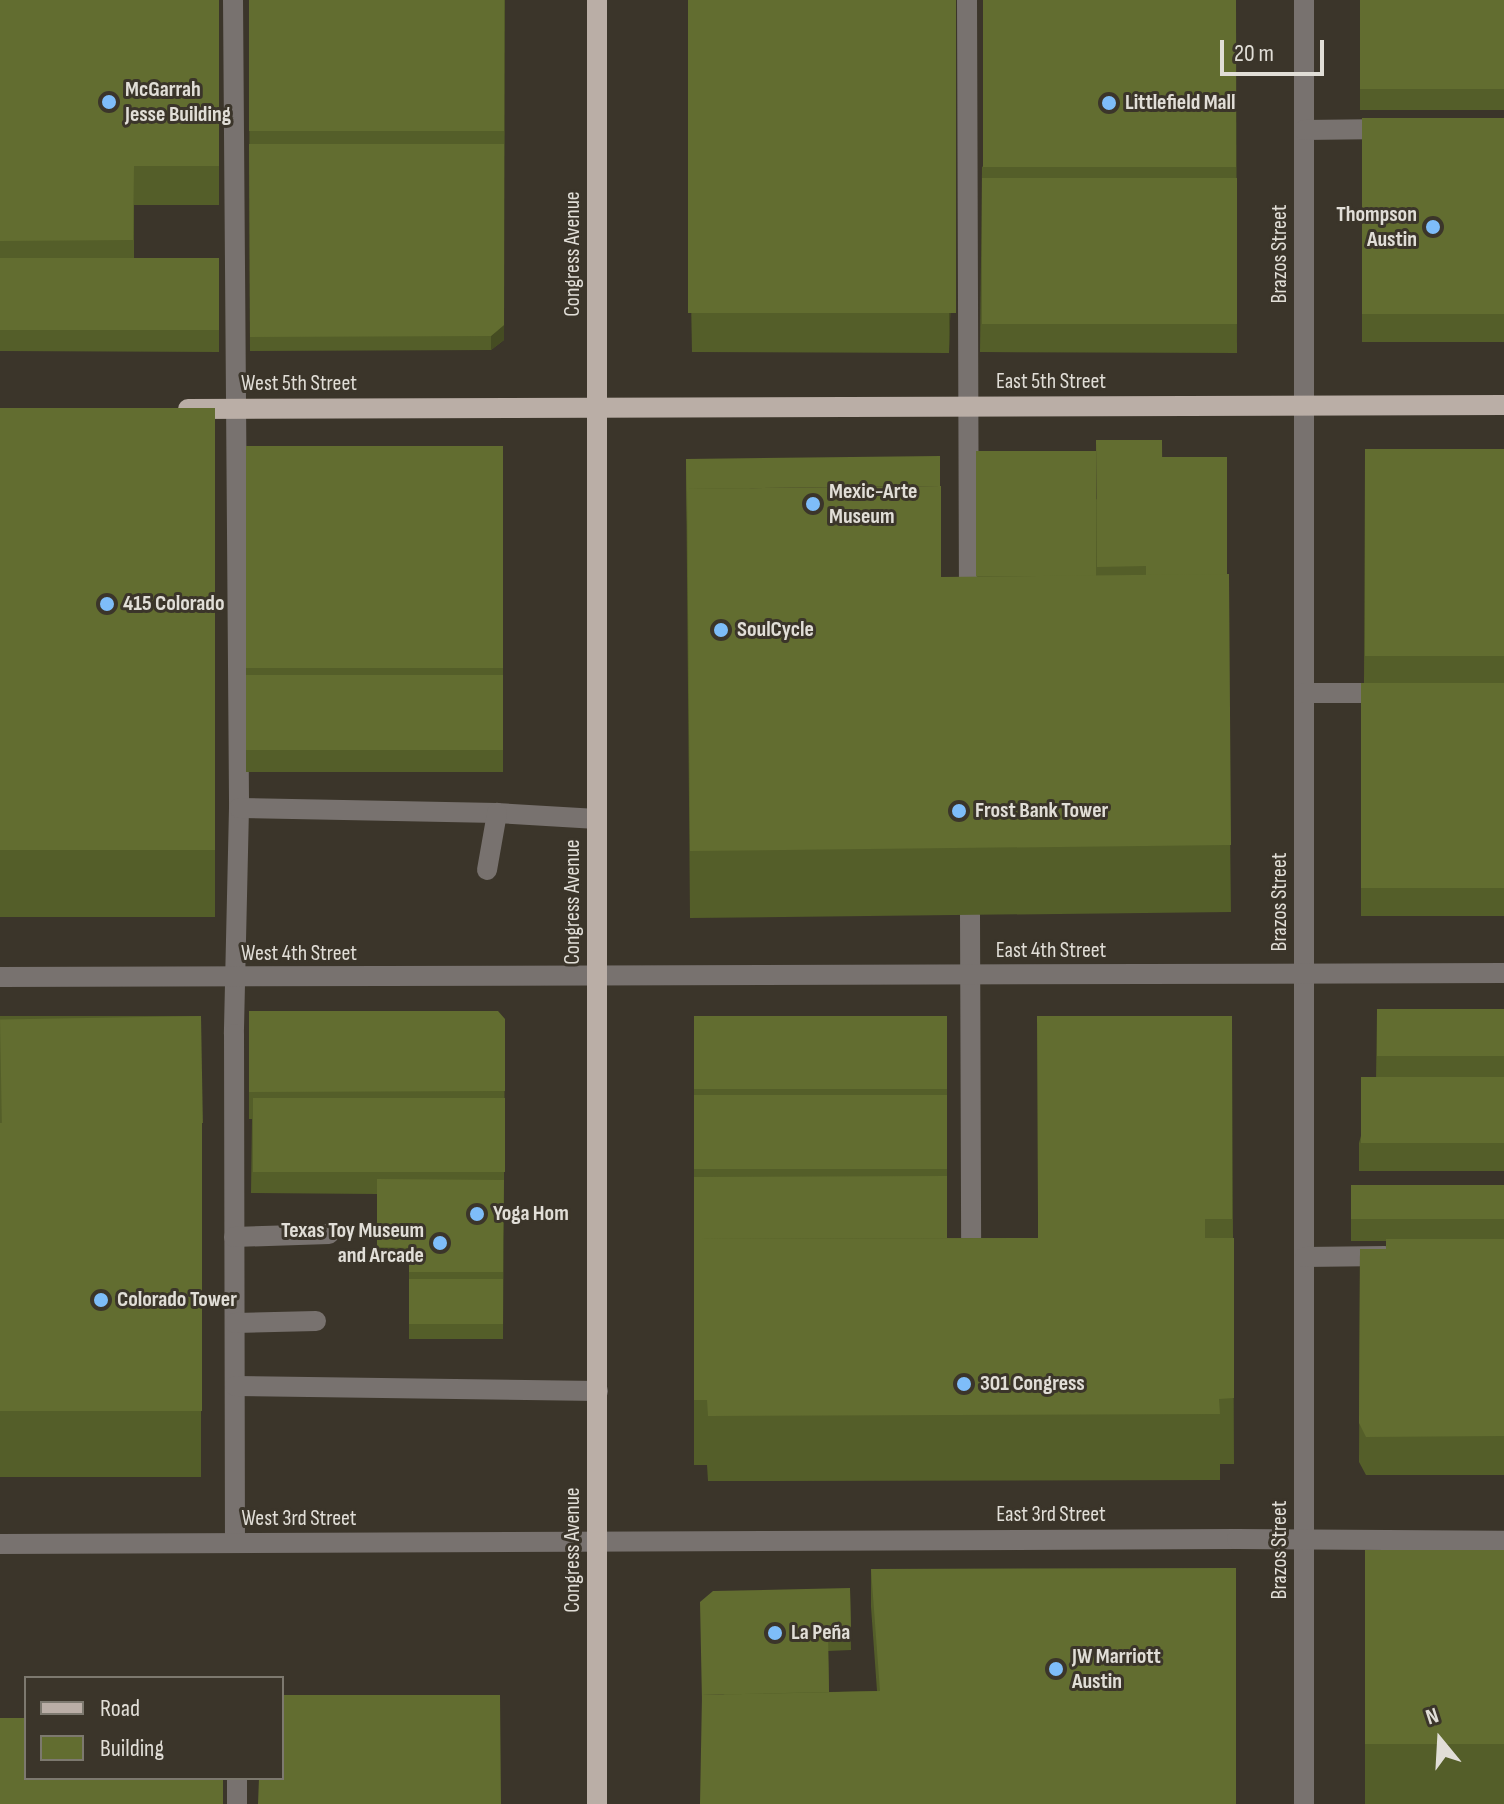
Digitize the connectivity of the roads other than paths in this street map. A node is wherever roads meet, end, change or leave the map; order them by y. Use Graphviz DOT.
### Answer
graph roads {
  1 [pos="233,0"];
  2 [pos="597,0"];
  3 [pos="967,0"];
  4 [pos="1304,0"];
  5 [pos="1412,129"];
  6 [pos="1304,130"];
  7 [pos="1504,405"];
  8 [pos="967,406"];
  9 [pos="1304,406"];
  10 [pos="597,408"];
  11 [pos="175,409"];
  12 [pos="238,409"];
  13 [pos="970,629"];
  14 [pos="1414,692"];
  15 [pos="1304,693"];
  16 [pos="239,808"];
  17 [pos="497,813"];
  18 [pos="597,819"];
  19 [pos="487,870"];
  20 [pos="970,915"];
  21 [pos="1504,973"];
  22 [pos="1304,974"];
  23 [pos="970,975"];
  24 [pos="597,976"];
  25 [pos="0,977"];
  26 [pos="235,978"];
  27 [pos="329,1234"];
  28 [pos="234,1237"];
  29 [pos="971,1257"];
  30 [pos="1305,1257"];
  31 [pos="1411,1257"];
  32 [pos="316,1321"];
  33 [pos="235,1323"];
  34 [pos="235,1386"];
  35 [pos="598,1391"];
  36 [pos="598,1541"];
  37 [pos="1305,1541"];
  38 [pos="1504,1541"];
  39 [pos="235,1543"];
  40 [pos="0,1544"];
  41 [pos="237,1780"];
  42 [pos="237,1804"];
  43 [pos="597,1804"];
  44 [pos="1304,1804"];
  1 -- 12 [label="street"];
  2 -- 10 [label="main road, Congress Avenue"];
  3 -- 8 [label="street"];
  4 -- 6 [label="street, Brazos Street"];
  5 -- 6 [label="street"];
  6 -- 9 [label="street, Brazos Street"];
  7 -- 9 [label="main road, East 5th Street"];
  8 -- 9 [label="main road, East 5th Street"];
  8 -- 10 [label="main road, East 5th Street"];
  8 -- 13 [label="street"];
  9 -- 15 [label="street, Brazos Street"];
  10 -- 12 [label="main road, West 5th Street"];
  10 -- 18 [label="main road, Congress Avenue"];
  11 -- 12 [label="main road, West 5th Street"];
  12 -- 16 [label="street"];
  14 -- 15 [label="street"];
  15 -- 22 [label="street, Brazos Street"];
  16 -- 17 [label="street"];
  16 -- 26 [label="street"];
  17 -- 18 [label="street"];
  17 -- 19 [label="street"];
  18 -- 24 [label="main road, Congress Avenue"];
  20 -- 23 [label="street"];
  21 -- 22 [label="street, East 4th Street"];
  22 -- 23 [label="street, East 4th Street"];
  22 -- 30 [label="street, Brazos Street"];
  23 -- 24 [label="street, East 4th Street"];
  23 -- 29 [label="street"];
  24 -- 26 [label="street, West 4th Street"];
  24 -- 35 [label="main road, Congress Avenue"];
  25 -- 26 [label="street, West 4th Street"];
  26 -- 28 [label="street"];
  27 -- 28 [label="street"];
  28 -- 33 [label="street"];
  30 -- 31 [label="street"];
  30 -- 37 [label="street, Brazos Street"];
  32 -- 33 [label="street"];
  33 -- 34 [label="street"];
  34 -- 35 [label="street"];
  34 -- 39 [label="street"];
  35 -- 36 [label="main road, Congress Avenue"];
  36 -- 37 [label="street, East 3rd Street"];
  36 -- 39 [label="street, West 3rd Street"];
  36 -- 43 [label="main road, Congress Avenue"];
  37 -- 38 [label="street, East 3rd Street"];
  37 -- 44 [label="street, Brazos Street"];
  39 -- 40 [label="street, West 3rd Street"];
  41 -- 42 [label="street"];
}
